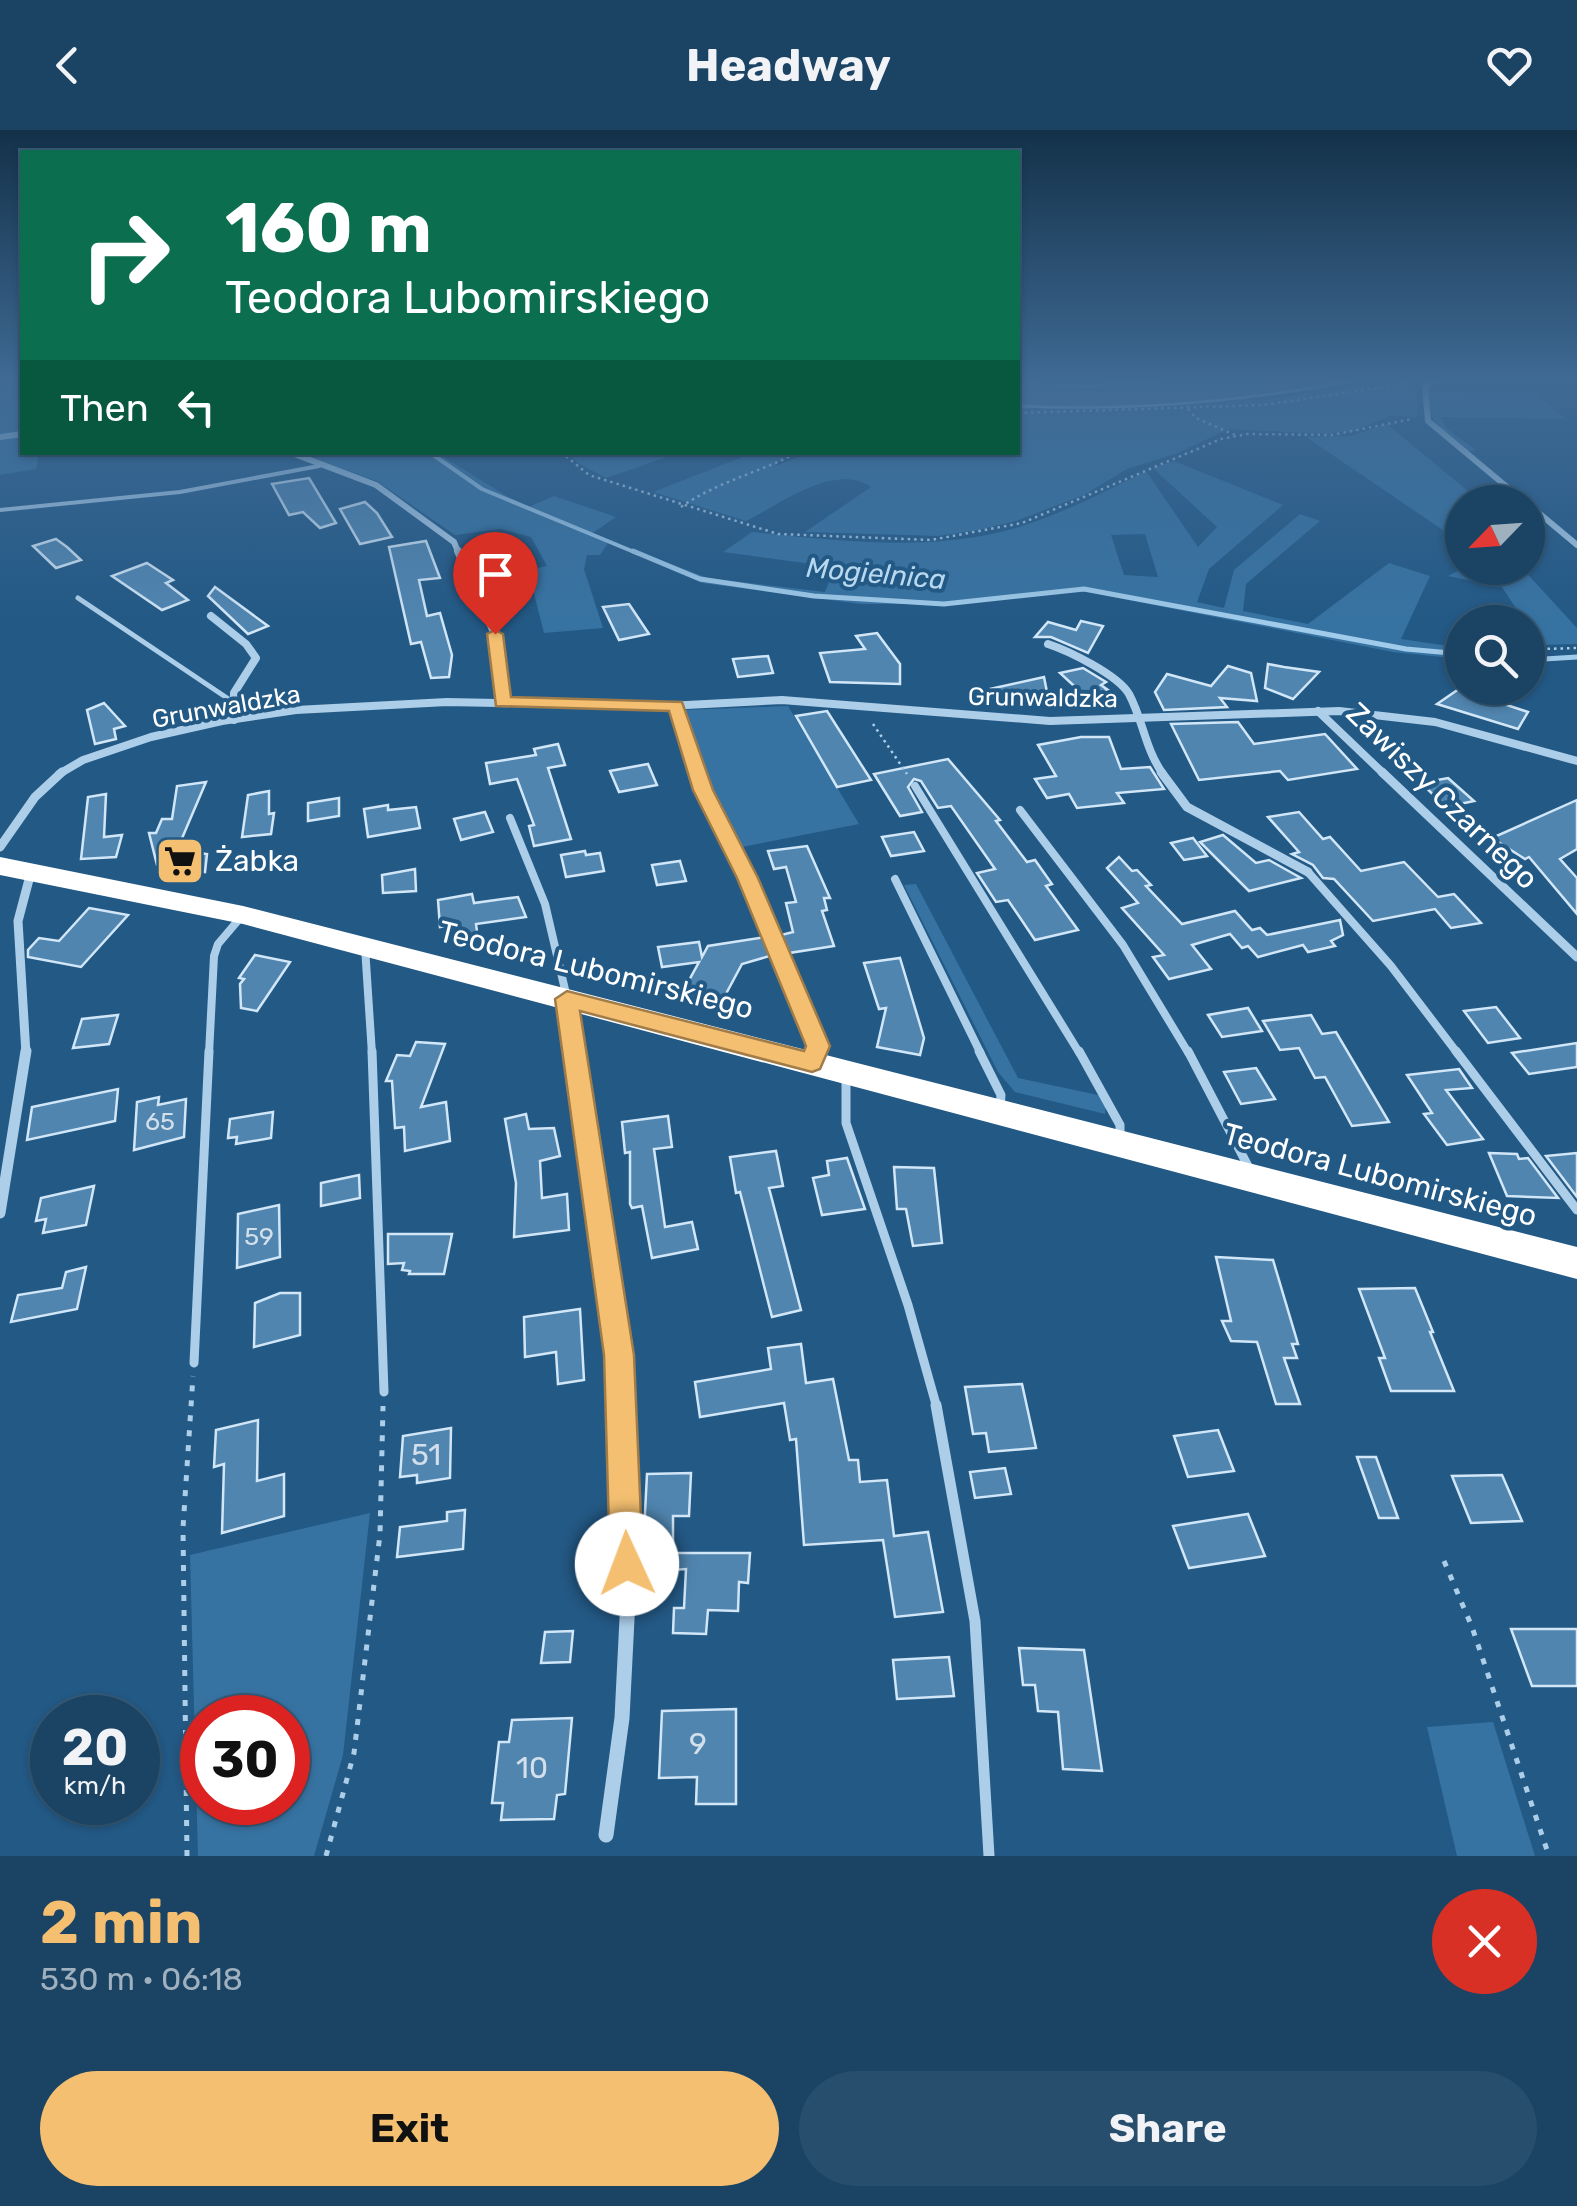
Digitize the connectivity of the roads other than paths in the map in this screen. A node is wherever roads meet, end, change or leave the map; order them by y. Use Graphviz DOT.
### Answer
graph roads {
  1 [pos="305,460"];
  2 [pos="1474,460"];
  3 [pos="319,466"];
  4 [pos="1504,485"];
  5 [pos="0,510"];
  6 [pos="1545,519"];
  7 [pos="1577,545"];
  8 [pos="78,598"];
  9 [pos="212,616"];
  10 [pos="1048,644"];
  11 [pos="233,702"];
  12 [pos="502,702"];
  13 [pos="676,706"];
  14 [pos="1318,712"];
  15 [pos="1138,718"];
  16 [pos="234,720"];
  17 [pos="1577,762"];
  18 [pos="915,786"];
  19 [pos="1020,810"];
  20 [pos="510,818"];
  21 [pos="0,847"];
  22 [pos="16,869"];
  23 [pos="1308,872"];
  24 [pos="895,879"];
  25 [pos="242,914"];
  26 [pos="365,947"];
  27 [pos="1577,957"];
  28 [pos="567,999"];
  29 [pos="812,1062"];
  30 [pos="846,1072"];
  31 [pos="1000,1112"];
  32 [pos="1120,1144"];
  33 [pos="1252,1178"];
  34 [pos="1577,1210"];
  35 [pos="0,1214"];
  36 [pos="1577,1262"];
  37 [pos="194,1362"];
  38 [pos="384,1392"];
  39 [pos="606,1835"];
  40 [pos="989,1856"];
  1 -- 3 [label="street"];
  2 -- 4 [label="street"];
  3 -- 5 [label="lane"];
  3 -- 12 [label="street"];
  6 -- 7 [label="street"];
  8 -- 11 [label="lane"];
  9 -- 11 [label="street"];
  10 -- 15 [label="street"];
  11 -- 16 [label="street"];
  12 -- 13 [label="street, Grunwaldzka"];
  12 -- 16 [label="street, Grunwaldzka"];
  13 -- 15 [label="street, Grunwaldzka"];
  13 -- 29 [label="lane"];
  14 -- 15 [label="street, Grunwaldzka"];
  14 -- 17 [label="street, Grunwaldzka"];
  14 -- 27 [label="street, Zawiszy Czarnego"];
  15 -- 23 [label="street"];
  16 -- 21 [label="street, Grunwaldzka"];
  18 -- 32 [label="lane"];
  19 -- 33 [label="lane"];
  20 -- 28 [label="lane"];
  22 -- 25 [label="highway, Teodora Lubomirskiego"];
  22 -- 35 [label="street"];
  23 -- 34 [label="lane"];
  24 -- 31 [label="lane"];
  25 -- 26 [label="highway, Teodora Lubomirskiego"];
  25 -- 37 [label="lane"];
  26 -- 28 [label="highway, Teodora Lubomirskiego"];
  26 -- 38 [label="lane"];
  28 -- 29 [label="highway, Teodora Lubomirskiego"];
  28 -- 39 [label="street"];
  29 -- 30 [label="highway, Teodora Lubomirskiego"];
  30 -- 31 [label="highway, Teodora Lubomirskiego"];
  30 -- 40 [label="lane"];
  31 -- 32 [label="highway, Teodora Lubomirskiego"];
  32 -- 33 [label="highway, Teodora Lubomirskiego"];
  33 -- 36 [label="highway, Teodora Lubomirskiego"];
}
